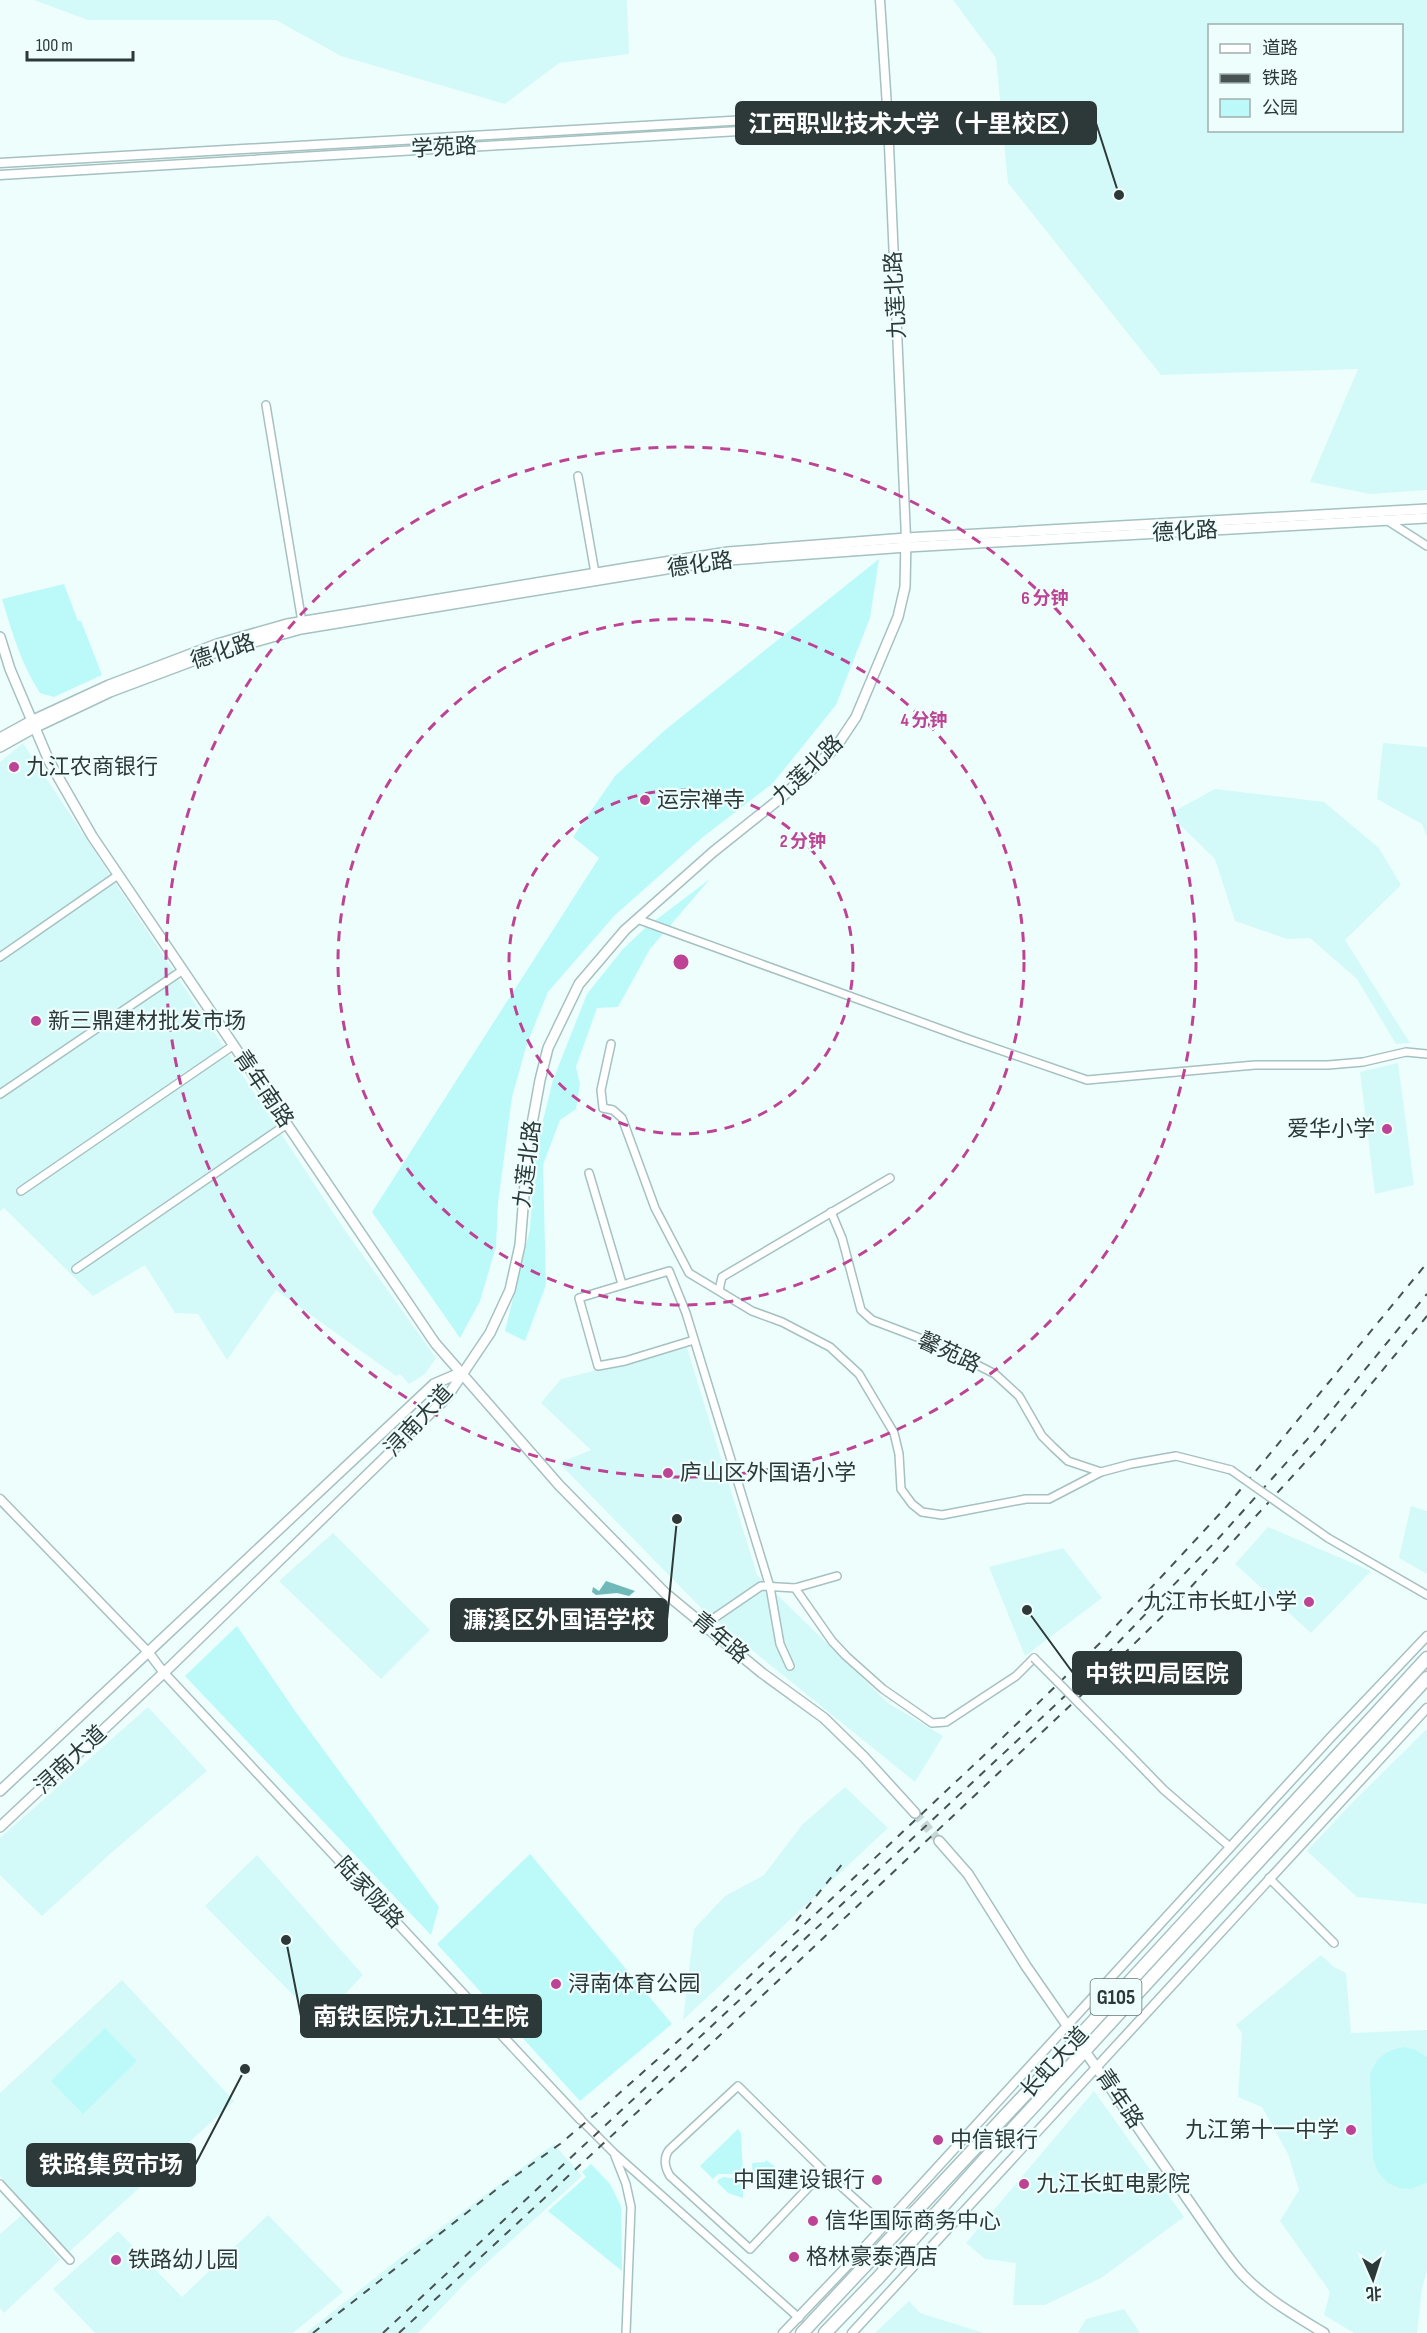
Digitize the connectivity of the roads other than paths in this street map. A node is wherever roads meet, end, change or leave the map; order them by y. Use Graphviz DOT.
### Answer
graph roads {
  1 [pos="880,0"];
  2 [pos="887,111"];
  3 [pos="888,122"];
  4 [pos="0,162"];
  5 [pos="0,175"];
  6 [pos="266,405"];
  7 [pos="578,476"];
  8 [pos="1427,509"];
  9 [pos="1427,518"];
  10 [pos="1388,521"];
  11 [pos="907,543"];
  12 [pos="1427,546"];
  13 [pos="595,573"];
  14 [pos="302,622"];
  15 [pos="0,637"];
  16 [pos="33,724"];
  17 [pos="0,738"];
  18 [pos="0,747"];
  19 [pos="118,874"];
  20 [pos="637,919"];
  21 [pos="0,957"];
  22 [pos="183,970"];
  23 [pos="611,1044"];
  24 [pos="234,1046"];
  25 [pos="1427,1053"];
  26 [pos="0,1094"];
  27 [pos="287,1124"];
  28 [pos="589,1173"];
  29 [pos="890,1178"];
  30 [pos="21,1191"];
  31 [pos="831,1212"];
  32 [pos="76,1269"];
  33 [pos="622,1284"];
  34 [pos="719,1290"];
  35 [pos="694,1340"];
  36 [pos="462,1372"];
  37 [pos="1101,1473"];
  38 [pos="0,1498"];
  39 [pos="837,1576"];
  40 [pos="770,1587"];
  41 [pos="795,1588"];
  42 [pos="1427,1595"];
  43 [pos="704,1625"];
  44 [pos="1427,1636"];
  45 [pos="149,1653"];
  46 [pos="1427,1658"];
  47 [pos="790,1666"];
  48 [pos="164,1673"];
  49 [pos="1427,1678"];
  50 [pos="1427,1708"];
  51 [pos="0,1791"];
  52 [pos="915,1813"];
  53 [pos="0,1827"];
  54 [pos="939,1841"];
  55 [pos="1230,1847"];
  56 [pos="1269,1878"];
  57 [pos="1334,1943"];
  58 [pos="1068,2025"];
  59 [pos="1077,2039"];
  60 [pos="1085,2050"];
  61 [pos="1096,2066"];
  62 [pos="580,2119"];
  63 [pos="614,2153"];
  64 [pos="824,2171"];
  65 [pos="0,2184"];
  66 [pos="884,2225"];
  67 [pos="70,2260"];
  68 [pos="799,2318"];
  69 [pos="626,2333"];
  70 [pos="783,2333"];
  71 [pos="802,2333"];
  72 [pos="825,2333"];
  73 [pos="852,2333"];
  74 [pos="1324,2333"];
  1 -- 2 [label="street, 九莲北路"];
  2 -- 3 [label="street, 九莲北路"];
  2 -- 4 [label="street, 学苑路"];
  3 -- 5 [label="street, 学苑路"];
  3 -- 11 [label="street, 九莲北路"];
  6 -- 14 [label="street"];
  7 -- 13 [label="street"];
  8 -- 11 [label="main road, 德化路"];
  9 -- 10 [label="main road, 德化路"];
  10 -- 11 [label="main road, 德化路"];
  10 -- 12 [label="street"];
  11 -- 13 [label="main road, 德化路"];
  11 -- 16 [label="main road, 德化路"];
  11 -- 20 [label="main road, 九莲北路"];
  13 -- 14 [label="main road, 德化路"];
  14 -- 16 [label="main road, 德化路"];
  15 -- 16 [label="main road, 青年南路"];
  16 -- 17 [label="main road, 德化路"];
  16 -- 18 [label="main road, 德化路"];
  16 -- 19 [label="main road, 青年南路"];
  19 -- 21 [label="street"];
  19 -- 22 [label="main road, 青年南路"];
  20 -- 25 [label="street"];
  20 -- 36 [label="main road, 九莲北路"];
  22 -- 24 [label="main road, 青年南路"];
  22 -- 26 [label="street"];
  23 -- 34 [label="street"];
  24 -- 27 [label="main road, 青年南路"];
  24 -- 30 [label="street"];
  27 -- 32 [label="street"];
  27 -- 36 [label="main road, 青年南路"];
  28 -- 33 [label="street"];
  29 -- 31 [label="street"];
  31 -- 34 [label="street"];
  31 -- 37 [label="street, 馨苑路"];
  33 -- 35 [label="street"];
  33 -- 35 [label="street"];
  34 -- 37 [label="street"];
  35 -- 40 [label="street"];
  36 -- 43 [label="main road, 青年路"];
  36 -- 45 [label="main road, 浔南大道"];
  36 -- 48 [label="main road, 浔南大道"];
  37 -- 42 [label="street, bridge"];
  38 -- 45 [label="street, 陆家陇路"];
  39 -- 41 [label="street"];
  40 -- 41 [label="street"];
  40 -- 43 [label="street"];
  40 -- 47 [label="street"];
  41 -- 55 [label="street, bridge"];
  43 -- 52 [label="main road, 青年路"];
  44 -- 55 [label="street"];
  45 -- 48 [label="street, 陆家陇路"];
  45 -- 51 [label="main road, 浔南大道"];
  46 -- 59 [label="highway, 长虹大道 / G105"];
  48 -- 53 [label="main road, 浔南大道"];
  48 -- 62 [label="street, 陆家陇路"];
  49 -- 60 [label="highway, 长虹大道 / G105"];
  50 -- 56 [label="street"];
  54 -- 58 [label="main road, 青年路"];
  55 -- 58 [label="street"];
  56 -- 57 [label="street"];
  56 -- 61 [label="street"];
  58 -- 59 [label="main road, 青年路"];
  58 -- 66 [label="street"];
  59 -- 60 [label="main road, 青年路"];
  59 -- 71 [label="highway, 长虹大道 / G105"];
  60 -- 61 [label="main road, 青年路"];
  60 -- 72 [label="highway, 长虹大道 / G105"];
  61 -- 73 [label="street"];
  61 -- 74 [label="main road, 青年路"];
  62 -- 63 [label="street, 陆家陇路"];
  63 -- 68 [label="street"];
  63 -- 69 [label="street, 陆家陇路"];
  64 -- 64 [label="street"];
  64 -- 66 [label="street"];
  65 -- 67 [label="street"];
  66 -- 68 [label="street"];
  68 -- 70 [label="street"];
}
